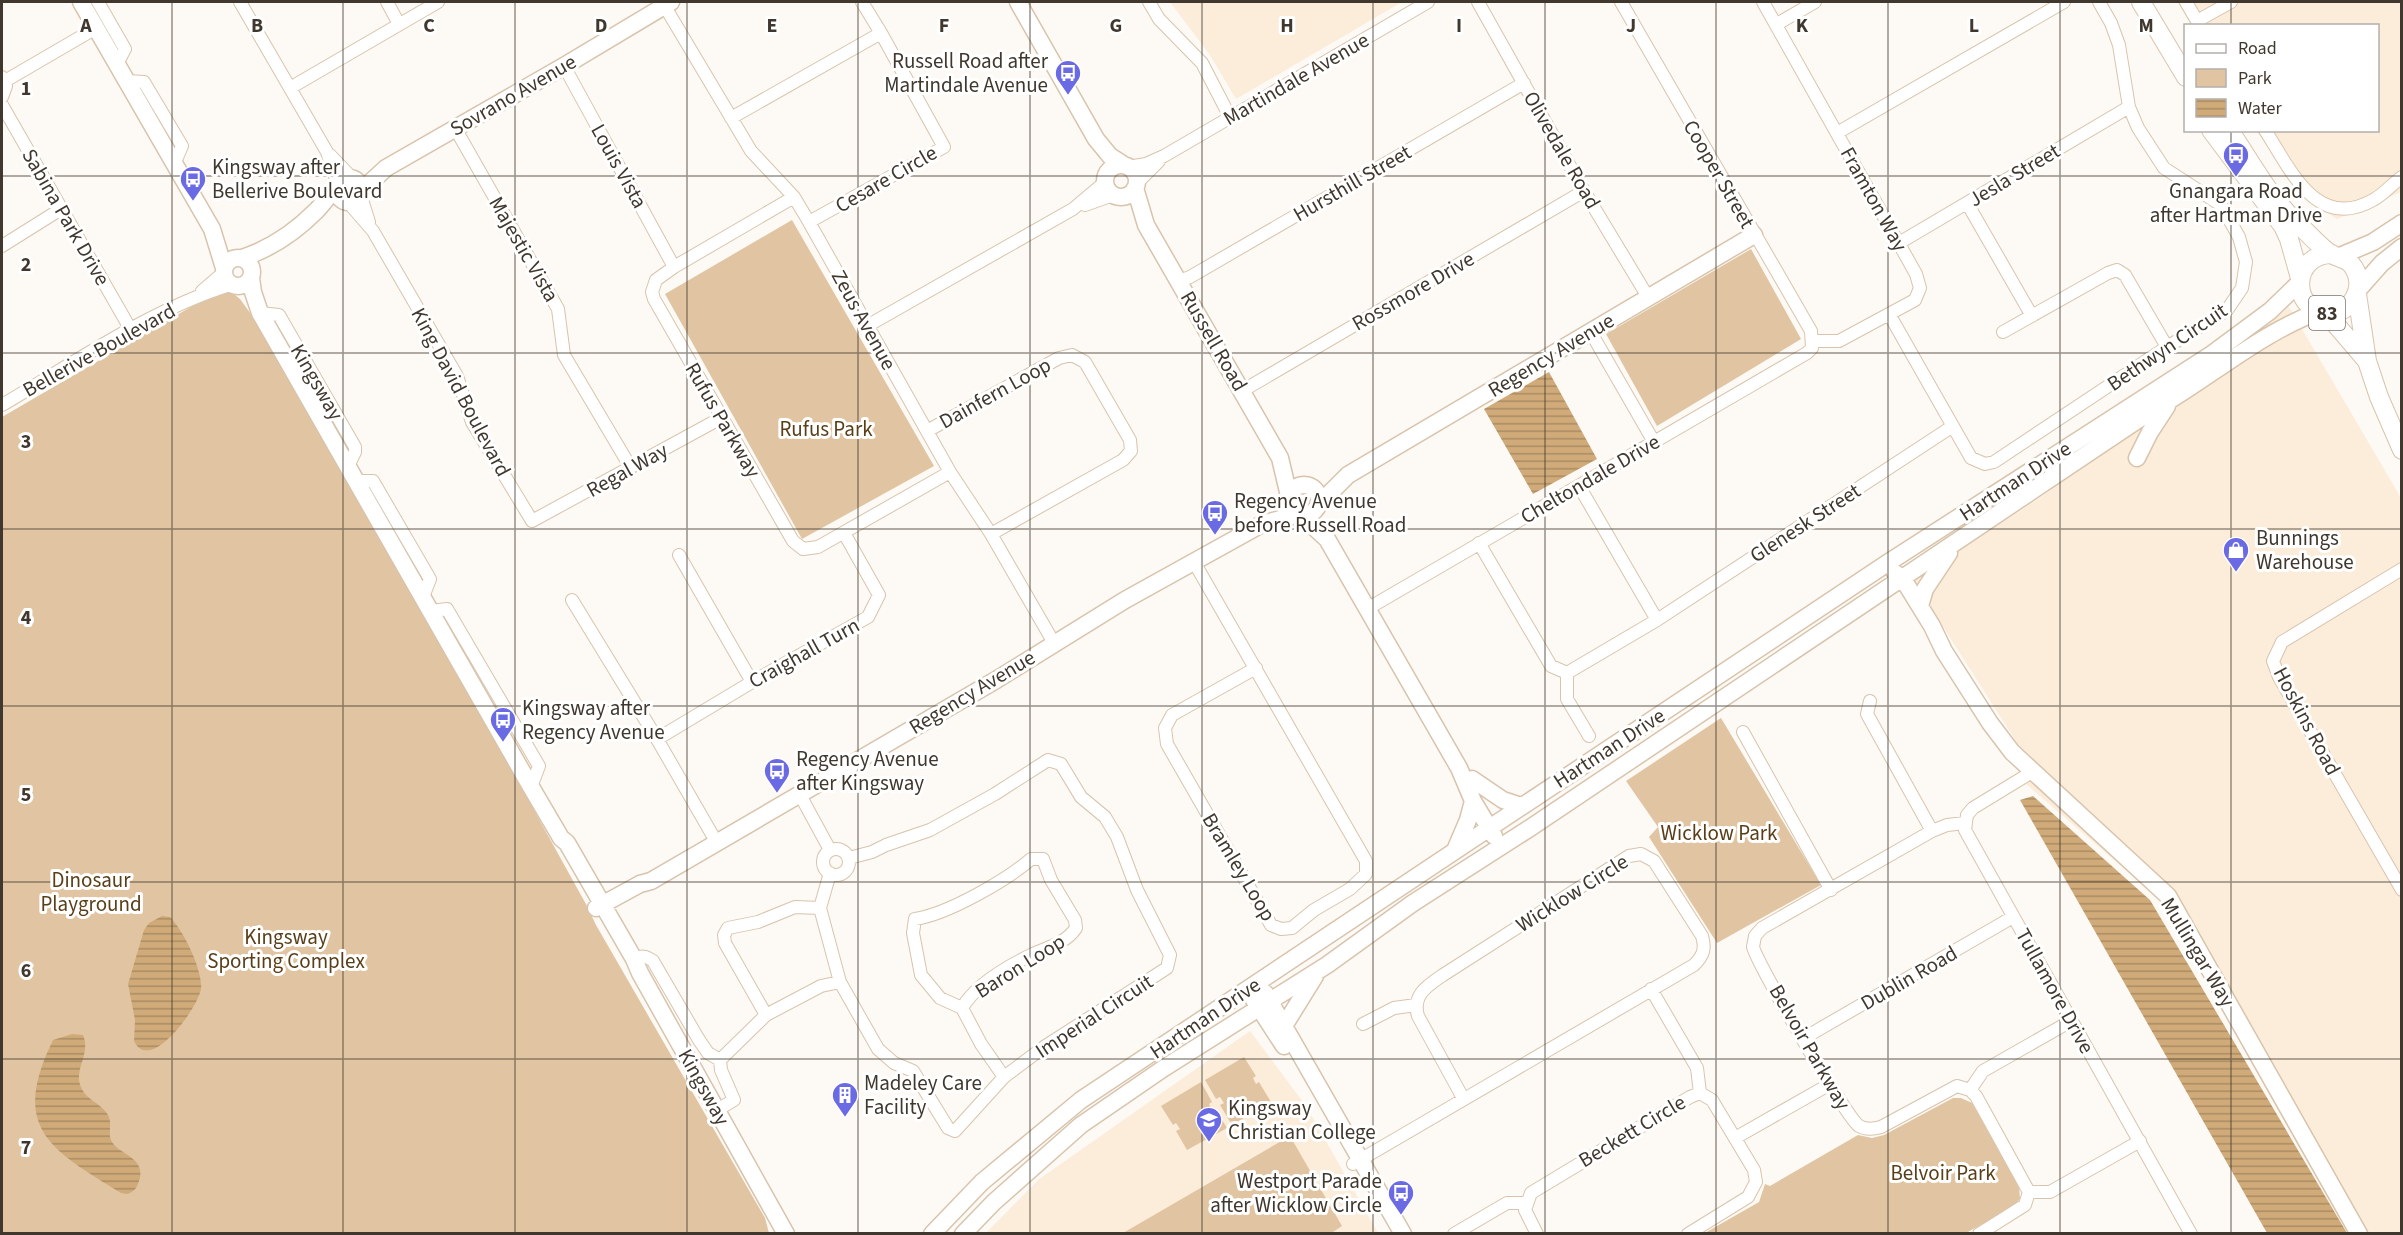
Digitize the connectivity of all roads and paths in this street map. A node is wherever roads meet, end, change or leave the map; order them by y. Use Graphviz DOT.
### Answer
graph roads {
  1 [pos="81,2"];
  2 [pos="98,2"];
  3 [pos="240,2"];
  4 [pos="387,2"];
  5 [pos="438,2"];
  6 [pos="862,2"];
  7 [pos="1018,2"];
  8 [pos="1149,2"];
  9 [pos="1428,2"];
  10 [pos="1478,2"];
  11 [pos="1621,2"];
  12 [pos="1763,2"];
  13 [pos="1815,2"];
  14 [pos="2064,2"];
  15 [pos="2099,2"];
  16 [pos="2141,2"];
  17 [pos="2186,2"];
  18 [pos="2231,2"];
  19 [pos="668,3"];
  20 [pos="2199,23"];
  21 [pos="399,24"];
  22 [pos="1777,24"];
  23 [pos="96,28"];
  24 [pos="880,33"];
  25 [pos="117,64"];
  26 [pos="564,66"];
  27 [pos="2184,74"];
  28 [pos="3,79"];
  29 [pos="1524,83"];
  30 [pos="290,88"];
  31 [pos="2,97"];
  32 [pos="2,105"];
  33 [pos="2129,107"];
  34 [pos="1230,117"];
  35 [pos="731,118"];
  36 [pos="455,128"];
  37 [pos="2212,132"];
  38 [pos="2230,132"];
  39 [pos="2266,132"];
  40 [pos="1837,133"];
  41 [pos="1096,139"];
  42 [pos="1164,156"];
  43 [pos="1126,166"];
  44 [pos="2402,177"];
  45 [pos="1136,186"];
  46 [pos="1110,187"];
  47 [pos="350,190"];
  48 [pos="1584,191"];
  49 [pos="794,197"];
  50 [pos="1967,203"];
  51 [pos="61,209"];
  52 [pos="809,222"];
  53 [pos="2402,223"];
  54 [pos="1146,225"];
  55 [pos="212,229"];
  56 [pos="1754,235"];
  57 [pos="286,237"];
  58 [pos="1899,243"];
  59 [pos="2,246"];
  60 [pos="2402,247"];
  61 [pos="2336,255"];
  62 [pos="240,258"];
  63 [pos="674,267"];
  64 [pos="252,276"];
  65 [pos="228,278"];
  66 [pos="2300,280"];
  67 [pos="1179,281"];
  68 [pos="2357,292"];
  69 [pos="1648,297"];
  70 [pos="259,311"];
  71 [pos="2323,312"];
  72 [pos="1889,314"];
  73 [pos="2032,316"];
  74 [pos="867,326"];
  75 [pos="131,330"];
  76 [pos="1590,331"];
  77 [pos="2003,332"];
  78 [pos="1812,344"];
  79 [pos="2167,347"];
  80 [pos="2367,361"];
  81 [pos="1242,391"];
  82 [pos="2169,402"];
  83 [pos="2,405"];
  84 [pos="721,418"];
  85 [pos="1953,426"];
  86 [pos="927,431"];
  87 [pos="1654,442"];
  88 [pos="2402,450"];
  89 [pos="1280,458"];
  90 [pos="2137,458"];
  91 [pos="632,468"];
  92 [pos="950,472"];
  93 [pos="1347,475"];
  94 [pos="1307,485"];
  95 [pos="1580,486"];
  96 [pos="1289,497"];
  97 [pos="1318,505"];
  98 [pos="1300,515"];
  99 [pos="532,521"];
  100 [pos="1262,524"];
  101 [pos="844,533"];
  102 [pos="991,534"];
  103 [pos="1327,539"];
  104 [pos="1479,543"];
  105 [pos="1954,544"];
  106 [pos="679,555"];
  107 [pos="1194,562"];
  108 [pos="1886,564"];
  109 [pos="2402,569"];
  110 [pos="1899,582"];
  111 [pos="572,600"];
  112 [pos="1920,606"];
  113 [pos="1367,609"];
  114 [pos="1657,620"];
  115 [pos="1054,643"];
  116 [pos="1944,651"];
  117 [pos="1256,668"];
  118 [pos="1567,673"];
  119 [pos="752,682"];
  120 [pos="1870,701"];
  121 [pos="1743,732"];
  122 [pos="1589,736"];
  123 [pos="657,739"];
  124 [pos="1459,768"];
  125 [pos="2032,772"];
  126 [pos="1472,779"];
  127 [pos="799,793"];
  128 [pos="1473,801"];
  129 [pos="1521,806"];
  130 [pos="1965,823"];
  131 [pos="1494,824"];
  132 [pos="1932,831"];
  133 [pos="717,843"];
  134 [pos="1505,843"];
  135 [pos="1455,849"];
  136 [pos="830,850"];
  137 [pos="849,858"];
  138 [pos="830,873"];
  139 [pos="1831,890"];
  140 [pos="2402,890"];
  141 [pos="820,908"];
  142 [pos="601,910"];
  143 [pos="2013,917"];
  144 [pos="637,966"];
  145 [pos="1319,970"];
  146 [pos="840,982"];
  147 [pos="1253,986"];
  148 [pos="1651,989"];
  149 [pos="1264,1004"];
  150 [pos="1416,1005"];
  151 [pos="962,1008"];
  152 [pos="766,1015"];
  153 [pos="2071,1021"];
  154 [pos="1363,1024"];
  155 [pos="1284,1026"];
  156 [pos="1804,1038"];
  157 [pos="720,1060"];
  158 [pos="1004,1077"];
  159 [pos="1830,1084"];
  160 [pos="1970,1090"];
  161 [pos="1700,1094"];
  162 [pos="1463,1098"];
  163 [pos="717,1110"];
  164 [pos="1735,1138"];
  165 [pos="2140,1141"];
  166 [pos="1357,1162"];
  167 [pos="2029,1192"];
  168 [pos="768,1201"];
  169 [pos="1526,1203"];
  170 [pos="778,1233"];
  171 [pos="786,1233"];
  172 [pos="932,1233"];
  173 [pos="963,1233"];
  174 [pos="1393,1233"];
  175 [pos="1403,1233"];
  176 [pos="1454,1233"];
  177 [pos="1537,1233"];
  178 [pos="1688,1233"];
  179 [pos="1979,1233"];
  180 [pos="2191,1233"];
  181 [pos="2360,1233"];
  1 -- 23 [label="main road, Kingsway"];
  2 -- 25 [label="street"];
  3 -- 30 [label="street, King David Boulevard"];
  4 -- 21 [label="street"];
  5 -- 21 [label="street"];
  6 -- 24 [label="street, Cesare Circle"];
  7 -- 41 [label="main road, Russell Road"];
  8 -- 34 [label="street"];
  9 -- 34 [label="street, Martindale Avenue"];
  10 -- 29 [label="street, Olivedale Road"];
  11 -- 56 [label="street, Cooper Street"];
  12 -- 22 [label="street, Framton Way"];
  13 -- 22 [label="street"];
  14 -- 40 [label="street"];
  15 -- 33 [label="street, Bethwyn Circuit"];
  16 -- 27 [label="main road"];
  17 -- 20 [label="street"];
  18 -- 20 [label="street"];
  19 -- 26 [label="main road, Sovrano Avenue"];
  19 -- 35 [label="street, Zeus Avenue"];
  21 -- 30 [label="street"];
  22 -- 40 [label="street, Framton Way"];
  23 -- 25 [label="main road, Kingsway"];
  23 -- 28 [label="street"];
  24 -- 35 [label="street"];
  24 -- 52 [label="street, Cesare Circle"];
  25 -- 55 [label="main road, Kingsway"];
  26 -- 36 [label="main road, Sovrano Avenue"];
  26 -- 63 [label="street, Louis Vista"];
  28 -- 31 [label="street"];
  29 -- 48 [label="street, Olivedale Road"];
  29 -- 67 [label="street, Hursthill Street"];
  30 -- 47 [label="street, King David Boulevard"];
  32 -- 51 [label="street, Sabina Park Drive"];
  33 -- 50 [label="street, Jesla Street"];
  33 -- 79 [label="street, Bethwyn Circuit"];
  34 -- 42 [label="street, Martindale Avenue"];
  35 -- 49 [label="street, Zeus Avenue"];
  36 -- 47 [label="main road, Sovrano Avenue"];
  36 -- 91 [label="street, Majestic Vista"];
  37 -- 66 [label="main road, 83"];
  38 -- 61 [label="main road, 83"];
  39 -- 44 [label="street"];
  40 -- 58 [label="street, Framton Way"];
  41 -- 43 [label="main road, Russell Road"];
  41 -- 46 [label="main road, Russell Road"];
  42 -- 43 [label="street, Martindale Avenue"];
  42 -- 45 [label="street, Martindale Avenue"];
  43 -- 45 [label="main road"];
  43 -- 46 [label="main road"];
  45 -- 46 [label="main road"];
  45 -- 54 [label="main road, Russell Road"];
  46 -- 54 [label="main road, Russell Road"];
  46 -- 74 [label="street"];
  47 -- 57 [label="main road, Sovrano Avenue"];
  47 -- 99 [label="street, King David Boulevard"];
  48 -- 69 [label="street, Olivedale Road"];
  48 -- 81 [label="street, Rossmore Drive"];
  49 -- 52 [label="street, Zeus Avenue"];
  49 -- 63 [label="street, Rufus Parkway"];
  50 -- 58 [label="street, Jesla Street"];
  50 -- 73 [label="street"];
  51 -- 59 [label="street"];
  51 -- 75 [label="street, Sabina Park Drive"];
  52 -- 74 [label="street, Zeus Avenue"];
  53 -- 61 [label="main road"];
  54 -- 67 [label="main road, Russell Road"];
  55 -- 62 [label="main road, Kingsway"];
  55 -- 65 [label="main road, Kingsway"];
  56 -- 69 [label="main road, Regency Avenue"];
  56 -- 78 [label="street, Cooper Street"];
  57 -- 62 [label="main road, Sovrano Avenue"];
  57 -- 64 [label="main road, Sovrano Avenue"];
  58 -- 72 [label="street, Framton Way"];
  60 -- 68 [label="main road"];
  61 -- 66 [label="main road, 83"];
  61 -- 68 [label="main road, 83"];
  62 -- 64 [label="main road, Kingsway"];
  62 -- 65 [label="main road"];
  63 -- 84 [label="street, Rufus Parkway"];
  64 -- 65 [label="main road"];
  64 -- 70 [label="main road, Kingsway"];
  65 -- 70 [label="main road, Kingsway"];
  65 -- 75 [label="street, Bellerive Boulevard"];
  66 -- 71 [label="main road, 83"];
  66 -- 108 [label="main road, Hartman Drive"];
  67 -- 81 [label="main road, Russell Road"];
  68 -- 71 [label="main road, 83"];
  68 -- 80 [label="main road, 83"];
  69 -- 76 [label="main road, Regency Avenue"];
  70 -- 142 [label="main road, Kingsway"];
  71 -- 80 [label="main road, 83"];
  71 -- 82 [label="main road, Hartman Drive"];
  72 -- 78 [label="street, Framton Way"];
  72 -- 85 [label="street, Bethwyn Circuit"];
  73 -- 77 [label="street"];
  73 -- 79 [label="street"];
  74 -- 86 [label="street, Zeus Avenue"];
  75 -- 83 [label="street, Bellerive Boulevard"];
  76 -- 87 [label="street"];
  76 -- 93 [label="main road, Regency Avenue"];
  78 -- 87 [label="street, Cheltondale Drive"];
  79 -- 85 [label="street, Bethwyn Circuit"];
  80 -- 88 [label="main road, 83"];
  81 -- 89 [label="main road, Russell Road"];
  82 -- 90 [label="main road"];
  82 -- 105 [label="main road, Hartman Drive"];
  84 -- 91 [label="street, Regal Way"];
  84 -- 101 [label="street, Rufus Parkway"];
  85 -- 114 [label="street, Glenesk Street"];
  86 -- 92 [label="street, Zeus Avenue"];
  86 -- 102 [label="street, Dainfern Loop"];
  87 -- 95 [label="street, Cheltondale Drive"];
  89 -- 94 [label="main road, Russell Road"];
  89 -- 96 [label="main road, Russell Road"];
  91 -- 99 [label="street, Regal Way"];
  92 -- 101 [label="street, Rufus Parkway"];
  92 -- 102 [label="street, Zeus Avenue"];
  93 -- 94 [label="main road, Regency Avenue"];
  93 -- 97 [label="main road, Regency Avenue"];
  94 -- 96 [label="main road"];
  94 -- 97 [label="main road"];
  95 -- 104 [label="street, Cheltondale Drive"];
  95 -- 114 [label="street"];
  96 -- 98 [label="main road"];
  96 -- 100 [label="main road, Regency Avenue"];
  97 -- 98 [label="main road"];
  97 -- 103 [label="main road"];
  98 -- 100 [label="main road, Regency Avenue"];
  98 -- 103 [label="main road"];
  100 -- 107 [label="main road, Regency Avenue"];
  101 -- 119 [label="street, Craighall Turn"];
  102 -- 115 [label="street, Zeus Avenue"];
  103 -- 113 [label="main road"];
  104 -- 113 [label="street, Cheltondale Drive"];
  104 -- 118 [label="street"];
  105 -- 110 [label="main road, Hartman Drive"];
  105 -- 112 [label="main road"];
  106 -- 119 [label="street"];
  107 -- 115 [label="main road, Regency Avenue"];
  107 -- 117 [label="street, Bramley Loop"];
  108 -- 110 [label="main road, Mullingar Way"];
  108 -- 129 [label="main road, Hartman Drive"];
  109 -- 140 [label="street, Hoskins Road"];
  110 -- 112 [label="main road, Mullingar Way"];
  110 -- 116 [label="main road, Mullingar Way"];
  110 -- 134 [label="main road, Hartman Drive"];
  111 -- 123 [label="street"];
  112 -- 116 [label="main road, Mullingar Way"];
  113 -- 124 [label="main road"];
  114 -- 118 [label="street, Glenesk Street"];
  115 -- 127 [label="main road, Regency Avenue"];
  116 -- 125 [label="main road, Mullingar Way"];
  117 -- 117 [label="street, Bramley Loop"];
  118 -- 122 [label="street"];
  119 -- 123 [label="street, Craighall Turn"];
  120 -- 132 [label="street"];
  121 -- 139 [label="street"];
  123 -- 133 [label="street"];
  124 -- 126 [label="main road"];
  124 -- 128 [label="main road"];
  125 -- 130 [label="street"];
  125 -- 181 [label="main road, Mullingar Way"];
  126 -- 129 [label="main road"];
  126 -- 131 [label="main road"];
  127 -- 133 [label="main road, Regency Avenue"];
  127 -- 136 [label="street"];
  128 -- 131 [label="main road"];
  128 -- 135 [label="main road"];
  129 -- 131 [label="main road, Hartman Drive"];
  130 -- 132 [label="street, Belvoir Parkway"];
  130 -- 143 [label="street, Tullamore Drive"];
  131 -- 134 [label="main road"];
  131 -- 135 [label="main road, Hartman Drive"];
  132 -- 139 [label="street, Belvoir Parkway"];
  133 -- 142 [label="main road, Regency Avenue"];
  134 -- 145 [label="main road, Hartman Drive"];
  135 -- 147 [label="main road, Hartman Drive"];
  136 -- 137 [label="street"];
  136 -- 138 [label="street"];
  137 -- 138 [label="street, Imperial Circuit"];
  137 -- 158 [label="street, Imperial Circuit"];
  138 -- 141 [label="street"];
  139 -- 156 [label="street, Belvoir Parkway"];
  141 -- 146 [label="street, Imperial Circuit"];
  141 -- 152 [label="street"];
  142 -- 144 [label="main road, Kingsway"];
  143 -- 153 [label="street, Tullamore Drive"];
  143 -- 156 [label="street, Dublin Road"];
  144 -- 157 [label="street"];
  144 -- 163 [label="main road, Kingsway"];
  145 -- 149 [label="main road, Hartman Drive"];
  145 -- 155 [label="main road"];
  146 -- 152 [label="street"];
  146 -- 158 [label="street, Imperial Circuit"];
  147 -- 149 [label="main road"];
  147 -- 172 [label="main road, Hartman Drive"];
  148 -- 150 [label="street, Wicklow Circle"];
  148 -- 161 [label="street"];
  148 -- 162 [label="street, Wicklow Circle"];
  149 -- 155 [label="main road"];
  149 -- 166 [label="main road"];
  149 -- 173 [label="main road, Hartman Drive"];
  150 -- 154 [label="street"];
  150 -- 162 [label="street"];
  151 -- 151 [label="street, Baron Loop"];
  151 -- 158 [label="street"];
  152 -- 157 [label="street"];
  153 -- 160 [label="street"];
  153 -- 165 [label="street, Tullamore Drive"];
  155 -- 166 [label="main road"];
  156 -- 159 [label="street, Belvoir Parkway"];
  157 -- 163 [label="street"];
  159 -- 160 [label="street, Belvoir Parkway"];
  159 -- 164 [label="street"];
  160 -- 167 [label="street"];
  161 -- 164 [label="street, Beckett Circle"];
  161 -- 169 [label="street, Beckett Circle"];
  162 -- 166 [label="street, Wicklow Circle"];
  163 -- 168 [label="main road, Kingsway"];
  164 -- 178 [label="street, Beckett Circle"];
  165 -- 167 [label="street"];
  165 -- 180 [label="street, Tullamore Drive"];
  166 -- 174 [label="main road"];
  166 -- 175 [label="main road"];
  167 -- 179 [label="street"];
  168 -- 170 [label="main road, Kingsway"];
  168 -- 171 [label="main road, Kingsway"];
  169 -- 176 [label="street"];
  169 -- 177 [label="street"];
}
